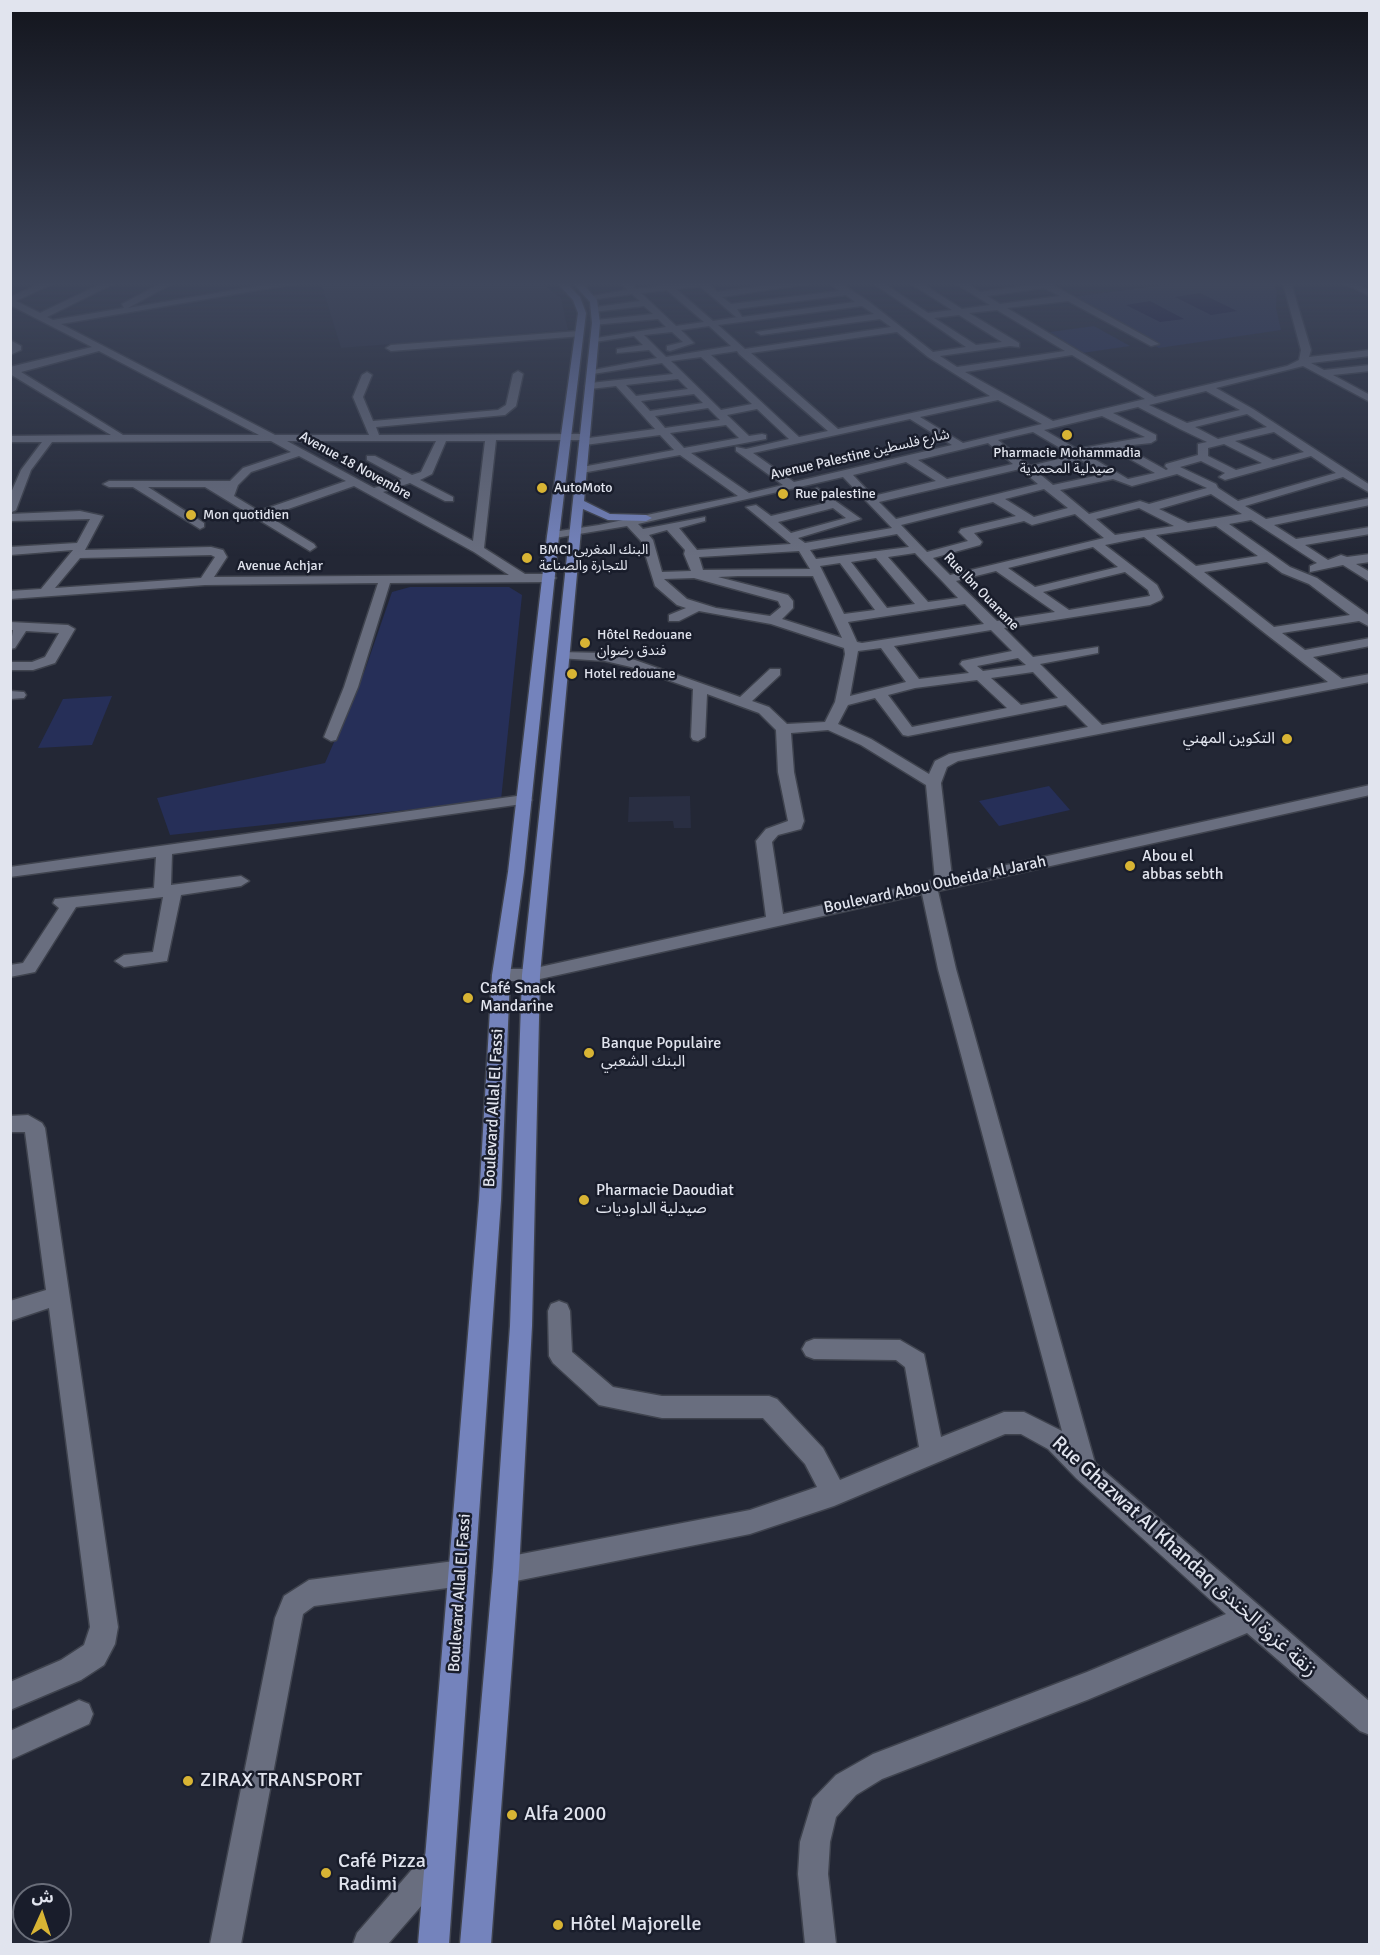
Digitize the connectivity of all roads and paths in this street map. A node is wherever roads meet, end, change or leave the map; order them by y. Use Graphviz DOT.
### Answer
graph roads {
  1 [pos="17,374"];
  2 [pos="151,374"];
  3 [pos="518,374"];
  4 [pos="574,374"];
  5 [pos="592,374"];
  6 [pos="724,374"];
  7 [pos="768,374"];
  8 [pos="963,374"];
  9 [pos="1111,374"];
  10 [pos="1256,374"];
  11 [pos="1324,374"];
  12 [pos="367,375"];
  13 [pos="680,376"];
  14 [pos="619,383"];
  15 [pos="590,386"];
  16 [pos="1208,388"];
  17 [pos="696,391"];
  18 [pos="999,397"];
  19 [pos="634,399"];
  20 [pos="1370,399"];
  21 [pos="1155,401"];
  22 [pos="1142,405"];
  23 [pos="759,406"];
  24 [pos="715,409"];
  25 [pos="1249,411"];
  26 [pos="1106,413"];
  27 [pos="647,414"];
  28 [pos="380,416"];
  29 [pos="911,416"];
  30 [pos="728,422"];
  31 [pos="243,423"];
  32 [pos="403,423"];
  33 [pos="371,424"];
  34 [pos="1052,425"];
  35 [pos="1184,427"];
  36 [pos="1035,429"];
  37 [pos="1274,429"];
  38 [pos="662,432"];
  39 [pos="836,432"];
  40 [pos="375,436"];
  41 [pos="443,436"];
  42 [pos="491,436"];
  43 [pos="567,436"];
  44 [pos="231,437"];
  45 [pos="272,437"];
  46 [pos="792,437"];
  47 [pos="50,438"];
  48 [pos="120,438"];
  49 [pos="208,438"];
  50 [pos="10,439"];
  51 [pos="585,439"];
  52 [pos="747,440"];
  53 [pos="991,440"];
  54 [pos="730,442"];
  55 [pos="1222,442"];
  56 [pos="1112,444"];
  57 [pos="963,447"];
  58 [pos="681,451"];
  59 [pos="300,452"];
  60 [pos="745,452"];
  61 [pos="1311,453"];
  62 [pos="1076,455"];
  63 [pos="1202,457"];
  64 [pos="371,458"];
  65 [pos="908,459"];
  66 [pos="1272,464"];
  67 [pos="1025,468"];
  68 [pos="1252,469"];
  69 [pos="582,470"];
  70 [pos="1178,470"];
  71 [pos="1165,474"];
  72 [pos="1235,474"];
  73 [pos="1343,474"];
  74 [pos="1111,476"];
  75 [pos="850,478"];
  76 [pos="412,480"];
  77 [pos="355,482"];
  78 [pos="1134,482"];
  79 [pos="944,483"];
  80 [pos="109,484"];
  81 [pos="207,484"];
  82 [pos="233,484"];
  83 [pos="137,485"];
  84 [pos="792,486"];
  85 [pos="1210,486"];
  86 [pos="1048,487"];
  87 [pos="1294,487"];
  88 [pos="985,489"];
  89 [pos="1370,490"];
  90 [pos="817,491"];
  91 [pos="373,492"];
  92 [pos="229,497"];
  93 [pos="449,499"];
  94 [pos="871,500"];
  95 [pos="1171,501"];
  96 [pos="1370,501"];
  97 [pos="578,502"];
  98 [pos="749,502"];
  99 [pos="973,503"];
  100 [pos="835,504"];
  101 [pos="1237,505"];
  102 [pos="1149,508"];
  103 [pos="1336,508"];
  104 [pos="10,510"];
  105 [pos="1076,510"];
  106 [pos="259,515"];
  107 [pos="1254,516"];
  108 [pos="1026,517"];
  109 [pos="10,518"];
  110 [pos="1086,518"];
  111 [pos="646,519"];
  112 [pos="771,520"];
  113 [pos="629,522"];
  114 [pos="1220,522"];
  115 [pos="1265,523"];
  116 [pos="200,525"];
  117 [pos="668,527"];
  118 [pos="897,527"];
  119 [pos="1186,528"];
  120 [pos="1370,530"];
  121 [pos="642,533"];
  122 [pos="1147,534"];
  123 [pos="563,535"];
  124 [pos="792,536"];
  125 [pos="1113,539"];
  126 [pos="1312,540"];
  127 [pos="1095,543"];
  128 [pos="1296,543"];
  129 [pos="310,547"];
  130 [pos="802,547"];
  131 [pos="477,549"];
  132 [pos="79,550"];
  133 [pos="10,551"];
  134 [pos="922,552"];
  135 [pos="690,554"];
  136 [pos="879,554"];
  137 [pos="1268,558"];
  138 [pos="1370,558"];
  139 [pos="843,559"];
  140 [pos="1345,562"];
  141 [pos="1326,564"];
  142 [pos="997,566"];
  143 [pos="815,568"];
  144 [pos="1127,568"];
  145 [pos="1195,570"];
  146 [pos="698,574"];
  147 [pos="657,576"];
  148 [pos="522,578"];
  149 [pos="550,578"];
  150 [pos="1370,578"];
  151 [pos="947,579"];
  152 [pos="385,580"];
  153 [pos="205,581"];
  154 [pos="1313,581"];
  155 [pos="45,591"];
  156 [pos="1033,591"];
  157 [pos="10,596"];
  158 [pos="968,600"];
  159 [pos="924,606"];
  160 [pos="698,607"];
  161 [pos="900,610"];
  162 [pos="883,612"];
  163 [pos="1065,613"];
  164 [pos="674,618"];
  165 [pos="839,619"];
  166 [pos="773,620"];
  167 [pos="1365,620"];
  168 [pos="992,625"];
  169 [pos="16,626"];
  170 [pos="1271,631"];
  171 [pos="927,638"];
  172 [pos="1370,642"];
  173 [pos="10,645"];
  174 [pos="886,645"];
  175 [pos="852,646"];
  176 [pos="1093,650"];
  177 [pos="562,655"];
  178 [pos="1302,655"];
  179 [pos="1029,661"];
  180 [pos="10,666"];
  181 [pos="775,672"];
  182 [pos="981,677"];
  183 [pos="1370,678"];
  184 [pos="915,684"];
  185 [pos="1339,684"];
  186 [pos="700,686"];
  187 [pos="879,693"];
  188 [pos="1068,700"];
  189 [pos="743,702"];
  190 [pos="842,702"];
  191 [pos="1019,711"];
  192 [pos="830,726"];
  193 [pos="1097,728"];
  194 [pos="783,729"];
  195 [pos="331,737"];
  196 [pos="699,737"];
  197 [pos="933,783"];
  198 [pos="1370,790"];
  199 [pos="524,801"];
  200 [pos="164,853"];
  201 [pos="10,872"];
  202 [pos="242,881"];
  203 [pos="937,885"];
  204 [pos="168,891"];
  205 [pos="775,920"];
  206 [pos="124,961"];
  207 [pos="10,971"];
  208 [pos="501,975"];
  209 [pos="531,975"];
  210 [pos="10,1124"];
  211 [pos="57,1296"];
  212 [pos="10,1311"];
  213 [pos="559,1311"];
  214 [pos="814,1349"];
  215 [pos="932,1453"];
  216 [pos="1085,1470"];
  217 [pos="834,1494"];
  218 [pos="506,1570"];
  219 [pos="462,1573"];
  220 [pos="1250,1618"];
  221 [pos="10,1696"];
  222 [pos="79,1714"];
  223 [pos="1370,1720"];
  224 [pos="10,1746"];
  225 [pos="439,1863"];
  226 [pos="225,1944"];
  227 [pos="368,1944"];
  228 [pos="433,1944"];
  229 [pos="475,1944"];
  230 [pos="820,1944"];
  1 -- 48 [label="street"];
  2 -- 31 [label="street, Avenue 18 Novembre"];
  3 -- 32 [label="street"];
  4 -- 43 [label="main road, Boulevard Allal El Fassi"];
  5 -- 15 [label="main road, Boulevard Allal El Fassi"];
  6 -- 23 [label="street"];
  7 -- 39 [label="street"];
  8 -- 18 [label="street"];
  9 -- 21 [label="street"];
  10 -- 16 [label="street, Avenue Palestine شارع فلسطين"];
  11 -- 20 [label="street"];
  12 -- 33 [label="street"];
  13 -- 14 [label="street"];
  13 -- 17 [label="street"];
  14 -- 15 [label="street"];
  14 -- 19 [label="street"];
  15 -- 51 [label="main road, Boulevard Allal El Fassi"];
  16 -- 21 [label="street, Avenue Palestine شارع فلسطين"];
  16 -- 25 [label="street"];
  17 -- 19 [label="street"];
  17 -- 24 [label="street"];
  18 -- 29 [label="street"];
  18 -- 34 [label="street"];
  19 -- 27 [label="street"];
  21 -- 22 [label="street, Avenue Palestine شارع فلسطين"];
  22 -- 26 [label="street, Avenue Palestine شارع فلسطين"];
  22 -- 35 [label="street"];
  23 -- 24 [label="street"];
  23 -- 46 [label="street"];
  24 -- 27 [label="street"];
  24 -- 30 [label="street"];
  25 -- 35 [label="street"];
  25 -- 37 [label="street"];
  26 -- 34 [label="street, Avenue Palestine شارع فلسطين"];
  26 -- 56 [label="street"];
  27 -- 38 [label="street"];
  28 -- 32 [label="street"];
  29 -- 39 [label="street"];
  29 -- 57 [label="street"];
  30 -- 38 [label="street"];
  30 -- 52 [label="street"];
  31 -- 44 [label="street"];
  31 -- 45 [label="street, Avenue 18 Novembre"];
  31 -- 49 [label="street"];
  32 -- 33 [label="street"];
  33 -- 40 [label="street"];
  34 -- 36 [label="street, Avenue Palestine شارع فلسطين"];
  35 -- 55 [label="street"];
  36 -- 53 [label="street, Avenue Palestine شارع فلسطين"];
  36 -- 62 [label="street"];
  37 -- 55 [label="street"];
  37 -- 61 [label="street"];
  38 -- 51 [label="street"];
  38 -- 58 [label="street"];
  39 -- 46 [label="street"];
  40 -- 41 [label="street"];
  40 -- 45 [label="street"];
  41 -- 42 [label="street"];
  41 -- 76 [label="street"];
  42 -- 43 [label="street"];
  42 -- 131 [label="street"];
  43 -- 51 [label="street"];
  43 -- 123 [label="main road, Boulevard Allal El Fassi"];
  44 -- 45 [label="street"];
  44 -- 49 [label="street"];
  45 -- 59 [label="street, Avenue 18 Novembre"];
  46 -- 52 [label="street"];
  46 -- 60 [label="street"];
  47 -- 48 [label="street"];
  47 -- 50 [label="street"];
  47 -- 104 [label="street"];
  48 -- 49 [label="street"];
  51 -- 69 [label="main road, Boulevard Allal El Fassi"];
  52 -- 54 [label="street"];
  53 -- 57 [label="street, Avenue Palestine شارع فلسطين"];
  53 -- 67 [label="street"];
  54 -- 58 [label="street"];
  54 -- 60 [label="street"];
  55 -- 63 [label="street"];
  55 -- 66 [label="street"];
  56 -- 62 [label="street"];
  56 -- 71 [label="street"];
  57 -- 65 [label="street, Avenue Palestine شارع فلسطين"];
  58 -- 69 [label="street"];
  58 -- 98 [label="street"];
  59 -- 77 [label="street, Avenue 18 Novembre"];
  59 -- 82 [label="street"];
  60 -- 84 [label="street"];
  61 -- 66 [label="street"];
  61 -- 73 [label="street"];
  62 -- 67 [label="street"];
  62 -- 74 [label="street"];
  63 -- 70 [label="street"];
  63 -- 72 [label="street"];
  64 -- 76 [label="street"];
  65 -- 75 [label="street, Avenue Palestine شارع فلسطين"];
  65 -- 79 [label="street"];
  66 -- 68 [label="street"];
  67 -- 86 [label="street"];
  67 -- 88 [label="street"];
  68 -- 72 [label="street"];
  68 -- 87 [label="street"];
  69 -- 97 [label="main road, Boulevard Allal El Fassi"];
  70 -- 71 [label="street"];
  70 -- 85 [label="street"];
  71 -- 78 [label="street"];
  72 -- 85 [label="street"];
  73 -- 87 [label="street"];
  73 -- 89 [label="street"];
  74 -- 78 [label="street"];
  74 -- 86 [label="street"];
  75 -- 84 [label="street, Avenue Palestine شارع فلسطين"];
  75 -- 90 [label="street"];
  75 -- 94 [label="street, Rue Ibn Ouanane"];
  76 -- 91 [label="street"];
  76 -- 93 [label="street"];
  77 -- 91 [label="street, Avenue 18 Novembre"];
  77 -- 106 [label="street"];
  78 -- 95 [label="street"];
  79 -- 88 [label="street"];
  79 -- 94 [label="street"];
  79 -- 99 [label="street"];
  80 -- 83 [label="street"];
  81 -- 82 [label="street"];
  81 -- 83 [label="street"];
  81 -- 92 [label="street"];
  82 -- 92 [label="street"];
  83 -- 116 [label="street"];
  84 -- 98 [label="street, Avenue Palestine شارع فلسطين"];
  85 -- 95 [label="street"];
  85 -- 101 [label="street"];
  86 -- 88 [label="street"];
  86 -- 105 [label="street"];
  87 -- 101 [label="street"];
  87 -- 103 [label="street"];
  88 -- 99 [label="street"];
  88 -- 108 [label="street"];
  90 -- 98 [label="street"];
  90 -- 100 [label="street"];
  91 -- 131 [label="street, Avenue 18 Novembre"];
  92 -- 106 [label="street"];
  94 -- 118 [label="street, Rue Ibn Ouanane"];
  95 -- 102 [label="street"];
  96 -- 103 [label="street"];
  97 -- 111 [label="main road"];
  97 -- 123 [label="main road, Boulevard Allal El Fassi"];
  98 -- 111 [label="street, Avenue Palestine شارع فلسطين"];
  98 -- 112 [label="street"];
  98 -- 117 [label="street"];
  99 -- 118 [label="street"];
  100 -- 112 [label="street"];
  100 -- 124 [label="street"];
  101 -- 107 [label="street"];
  102 -- 110 [label="street"];
  102 -- 119 [label="street"];
  103 -- 115 [label="street"];
  105 -- 108 [label="street"];
  105 -- 110 [label="street"];
  106 -- 129 [label="street"];
  107 -- 114 [label="street"];
  107 -- 115 [label="street"];
  108 -- 134 [label="street"];
  109 -- 132 [label="street"];
  110 -- 125 [label="street"];
  111 -- 113 [label="street, Avenue Palestine شارع فلسطين"];
  112 -- 124 [label="street"];
  113 -- 121 [label="street"];
  113 -- 123 [label="street, Avenue Palestine شارع فلسطين"];
  114 -- 119 [label="street"];
  114 -- 137 [label="street"];
  115 -- 128 [label="street"];
  117 -- 121 [label="street"];
  117 -- 135 [label="street"];
  118 -- 130 [label="street"];
  118 -- 134 [label="street, Rue Ibn Ouanane"];
  119 -- 122 [label="street"];
  120 -- 126 [label="street"];
  121 -- 147 [label="street"];
  122 -- 125 [label="street"];
  122 -- 145 [label="street"];
  123 -- 149 [label="main road, Boulevard Allal El Fassi"];
  123 -- 177 [label="main road, Boulevard Allal El Fassi"];
  124 -- 130 [label="street"];
  125 -- 127 [label="street"];
  126 -- 128 [label="street"];
  126 -- 140 [label="street"];
  127 -- 142 [label="street"];
  127 -- 144 [label="street"];
  128 -- 141 [label="street"];
  130 -- 135 [label="street"];
  130 -- 143 [label="street"];
  131 -- 148 [label="street, Avenue 18 Novembre"];
  132 -- 133 [label="street"];
  132 -- 153 [label="street"];
  132 -- 155 [label="street"];
  134 -- 136 [label="street"];
  134 -- 151 [label="street, Rue Ibn Ouanane"];
  135 -- 146 [label="street"];
  136 -- 139 [label="street"];
  136 -- 159 [label="street"];
  137 -- 145 [label="street"];
  137 -- 154 [label="street"];
  138 -- 140 [label="street"];
  139 -- 143 [label="street"];
  139 -- 162 [label="street"];
  140 -- 141 [label="street"];
  140 -- 150 [label="street"];
  141 -- 154 [label="street"];
  142 -- 151 [label="street"];
  142 -- 156 [label="street"];
  143 -- 146 [label="street"];
  143 -- 165 [label="street"];
  144 -- 156 [label="street"];
  144 -- 163 [label="street"];
  145 -- 170 [label="street"];
  146 -- 147 [label="street"];
  146 -- 166 [label="street"];
  147 -- 160 [label="street"];
  148 -- 149 [label="street, Avenue Achjar"];
  148 -- 152 [label="street, Avenue Achjar"];
  149 -- 199 [label="main road, Boulevard Allal El Fassi"];
  151 -- 158 [label="street, Rue Ibn Ouanane"];
  152 -- 153 [label="street, Avenue Achjar"];
  152 -- 195 [label="street"];
  153 -- 155 [label="street, Avenue Achjar"];
  154 -- 167 [label="street"];
  155 -- 157 [label="street, Avenue Achjar"];
  156 -- 163 [label="street"];
  158 -- 159 [label="street"];
  158 -- 168 [label="street, Rue Ibn Ouanane"];
  159 -- 161 [label="street"];
  160 -- 164 [label="street"];
  160 -- 166 [label="street"];
  161 -- 162 [label="street"];
  161 -- 171 [label="street"];
  162 -- 165 [label="street"];
  163 -- 168 [label="street"];
  165 -- 175 [label="street"];
  166 -- 175 [label="street"];
  167 -- 170 [label="street"];
  168 -- 171 [label="street"];
  168 -- 179 [label="street, Rue Ibn Ouanane"];
  169 -- 173 [label="street"];
  169 -- 180 [label="street"];
  170 -- 178 [label="street"];
  171 -- 174 [label="street"];
  172 -- 178 [label="street"];
  174 -- 175 [label="street"];
  174 -- 184 [label="street"];
  175 -- 190 [label="street"];
  176 -- 179 [label="street"];
  177 -- 186 [label="street"];
  177 -- 209 [label="main road, Boulevard Allal El Fassi"];
  178 -- 185 [label="street"];
  179 -- 182 [label="street"];
  179 -- 182 [label="street"];
  179 -- 188 [label="street, Rue Ibn Ouanane"];
  181 -- 189 [label="street"];
  182 -- 184 [label="street"];
  182 -- 191 [label="street"];
  183 -- 185 [label="street"];
  184 -- 187 [label="street"];
  185 -- 193 [label="street"];
  186 -- 189 [label="street"];
  186 -- 196 [label="street"];
  187 -- 190 [label="street"];
  187 -- 191 [label="street"];
  188 -- 191 [label="street"];
  188 -- 193 [label="street, Rue Ibn Ouanane"];
  189 -- 194 [label="street"];
  190 -- 192 [label="street"];
  192 -- 194 [label="street"];
  192 -- 197 [label="street"];
  193 -- 197 [label="street"];
  194 -- 205 [label="street"];
  197 -- 203 [label="street"];
  198 -- 203 [label="street, Boulevard Abou Oubeida Al Jarah"];
  199 -- 200 [label="street"];
  199 -- 208 [label="main road, Boulevard Allal El Fassi"];
  200 -- 201 [label="street"];
  200 -- 204 [label="street"];
  202 -- 204 [label="street"];
  203 -- 205 [label="street, Boulevard Abou Oubeida Al Jarah"];
  203 -- 216 [label="street"];
  204 -- 206 [label="street"];
  204 -- 207 [label="street"];
  205 -- 209 [label="street, Boulevard Abou Oubeida Al Jarah"];
  208 -- 209 [label="street, Boulevard Abou Oubeida Al Jarah"];
  208 -- 219 [label="main road, Boulevard Allal El Fassi"];
  209 -- 218 [label="main road, Boulevard Allal El Fassi"];
  210 -- 211 [label="street"];
  211 -- 212 [label="street"];
  211 -- 221 [label="street"];
  213 -- 217 [label="street"];
  214 -- 215 [label="street"];
  215 -- 216 [label="street, Rue Ghazwat Al Khandaq زنقة غزوة الخندق"];
  215 -- 217 [label="street, Rue Ghazwat Al Khandaq زنقة غزوة الخندق"];
  216 -- 220 [label="street, Rue Ghazwat Al Khandaq زنقة غزوة الخندق"];
  217 -- 218 [label="street, Rue Ghazwat Al Khandaq زنقة غزوة الخندق"];
  218 -- 229 [label="main road, Boulevard Allal El Fassi"];
  219 -- 225 [label="main road, Boulevard Allal El Fassi"];
  219 -- 226 [label="street"];
  220 -- 223 [label="street, Rue Ghazwat Al Khandaq زنقة غزوة الخندق"];
  220 -- 230 [label="street"];
  222 -- 224 [label="street"];
  225 -- 227 [label="street"];
  225 -- 228 [label="main road, Boulevard Allal El Fassi"];
}
